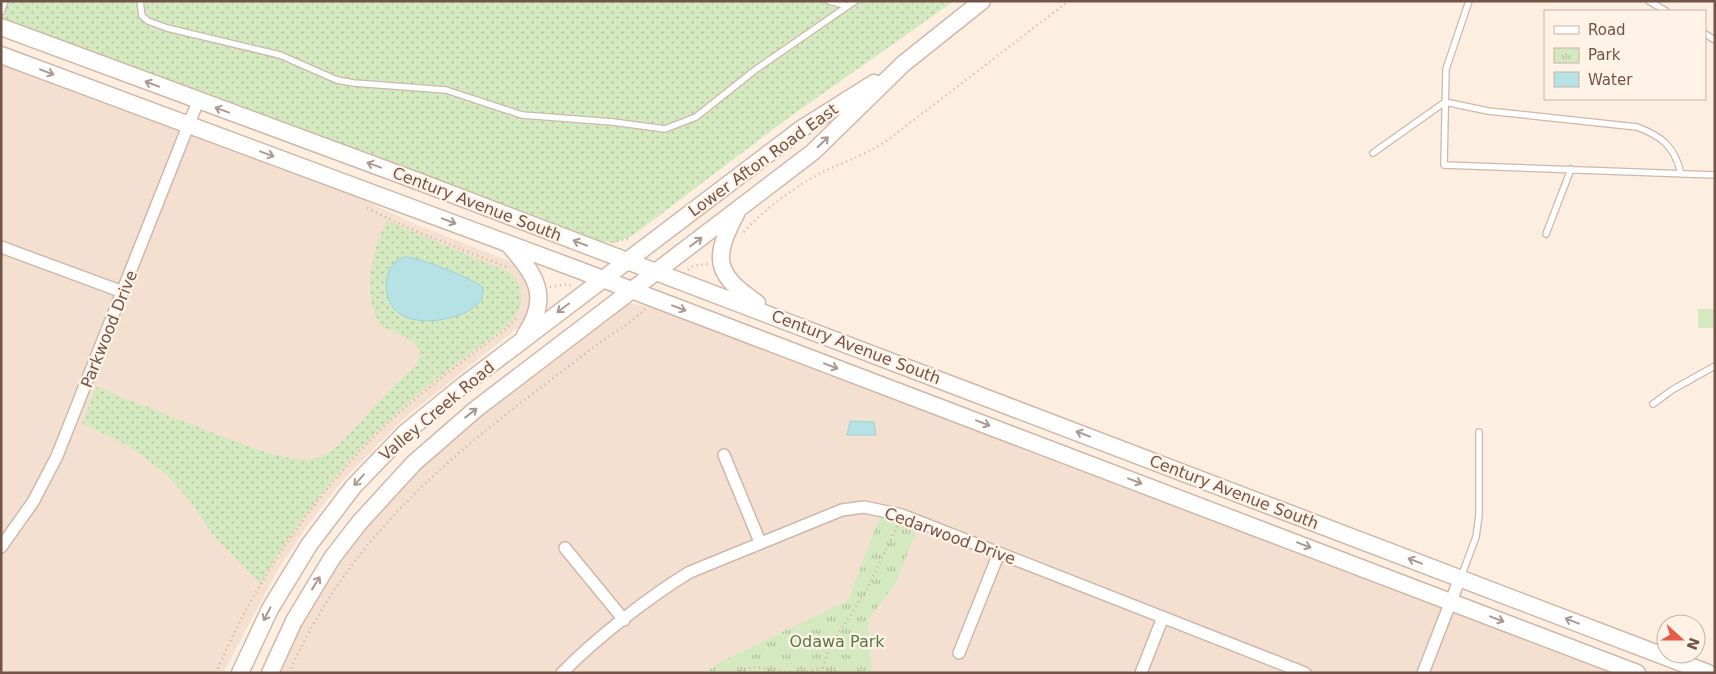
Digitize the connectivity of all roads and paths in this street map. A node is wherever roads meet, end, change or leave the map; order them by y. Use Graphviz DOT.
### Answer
graph roads {
  1 [pos="5,1"];
  2 [pos="140,1"];
  3 [pos="828,1"];
  4 [pos="855,1"];
  5 [pos="982,1"];
  6 [pos="1469,1"];
  7 [pos="1649,1"];
  8 [pos="848,6"];
  9 [pos="1664,10"];
  10 [pos="1,12"];
  11 [pos="1,27"];
  12 [pos="1,54"];
  13 [pos="903,64"];
  14 [pos="198,101"];
  15 [pos="1445,102"];
  16 [pos="188,126"];
  17 [pos="1373,154"];
  18 [pos="1571,169"];
  19 [pos="1681,174"];
  20 [pos="1715,175"];
  21 [pos="363,206"];
  22 [pos="739,209"];
  23 [pos="1546,234"];
  24 [pos="508,243"];
  25 [pos="1,247"];
  26 [pos="626,260"];
  27 [pos="513,271"];
  28 [pos="658,272"];
  29 [pos="602,279"];
  30 [pos="538,290"];
  31 [pos="586,291"];
  32 [pos="633,291"];
  33 [pos="123,292"];
  34 [pos="619,301"];
  35 [pos="652,314"];
  36 [pos="780,318"];
  37 [pos="522,340"];
  38 [pos="1715,366"];
  39 [pos="1653,404"];
  40 [pos="1480,432"];
  41 [pos="724,455"];
  42 [pos="902,515"];
  43 [pos="760,542"];
  44 [pos="1,547"];
  45 [pos="565,548"];
  46 [pos="999,553"];
  47 [pos="1460,578"];
  48 [pos="1451,602"];
  49 [pos="1163,618"];
  50 [pos="624,620"];
  51 [pos="959,653"];
  52 [pos="823,668"];
  53 [pos="240,673"];
  54 [pos="270,673"];
  55 [pos="562,673"];
  56 [pos="736,673"];
  57 [pos="796,673"];
  58 [pos="839,673"];
  59 [pos="1141,673"];
  60 [pos="1304,673"];
  61 [pos="1423,673"];
  62 [pos="1637,673"];
  63 [pos="1708,673"];
  1 -- 10 [label="lane"];
  2 -- 8 [label="lane"];
  3 -- 8 [label="lane"];
  4 -- 8 [label="lane"];
  5 -- 13 [label="main road, Lower Afton Road East"];
  6 -- 15 [label="lane"];
  7 -- 9 [label="lane"];
  14 -- 11 [label="main road, Century Avenue South, one-way"];
  12 -- 16 [label="main road, Century Avenue South, one-way"];
  22 -- 13 [label="main road, Lower Afton Road East, one-way"];
  13 -- 26 [label="main road, Lower Afton Road East"];
  14 -- 16 [label="street, Parkwood Drive"];
  26 -- 14 [label="main road, Century Avenue South, one-way"];
  15 -- 17 [label="lane"];
  15 -- 18 [label="lane"];
  15 -- 19 [label="lane"];
  16 -- 24 [label="main road, Century Avenue South, one-way"];
  16 -- 33 [label="street, Parkwood Drive"];
  18 -- 19 [label="lane"];
  18 -- 23 [label="lane"];
  19 -- 20 [label="lane"];
  21 -- 27 [label="path"];
  28 -- 22 [label="main road, Lower Afton Road East, one-way"];
  22 -- 36 [label="main road"];
  24 -- 29 [label="main road, Century Avenue South"];
  24 -- 30 [label="main road"];
  25 -- 33 [label="street"];
  26 -- 28 [label="main road, Century Avenue South"];
  26 -- 29 [label="main road, Valley Creek Road"];
  28 -- 32 [label="main road, Valley Creek Road"];
  28 -- 36 [label="main road, Century Avenue South"];
  29 -- 31 [label="main road, Valley Creek Road"];
  29 -- 32 [label="main road, Century Avenue South"];
  30 -- 31 [label="path"];
  30 -- 37 [label="main road"];
  31 -- 37 [label="main road, Valley Creek Road, one-way"];
  32 -- 34 [label="main road, Valley Creek Road"];
  32 -- 48 [label="main road, Century Avenue South, one-way"];
  33 -- 44 [label="street, Parkwood Drive"];
  34 -- 35 [label="path"];
  54 -- 34 [label="main road, Valley Creek Road, one-way"];
  47 -- 36 [label="main road, Century Avenue South, one-way"];
  37 -- 53 [label="main road, Valley Creek Road, one-way"];
  38 -- 39 [label="lane"];
  40 -- 47 [label="lane"];
  41 -- 43 [label="street"];
  42 -- 43 [label="street, Cedarwood Drive"];
  42 -- 46 [label="street, Cedarwood Drive"];
  42 -- 52 [label="path"];
  43 -- 50 [label="street, Cedarwood Drive"];
  45 -- 50 [label="street"];
  46 -- 49 [label="street, Cedarwood Drive"];
  46 -- 51 [label="street"];
  47 -- 48 [label="street"];
  63 -- 47 [label="main road, Century Avenue South, one-way"];
  48 -- 61 [label="street"];
  48 -- 62 [label="main road, Century Avenue South, one-way"];
  49 -- 59 [label="street"];
  49 -- 60 [label="street, Cedarwood Drive"];
  50 -- 55 [label="street, Cedarwood Drive"];
  52 -- 57 [label="path"];
  52 -- 58 [label="path"];
  56 -- 57 [label="path"];
}
